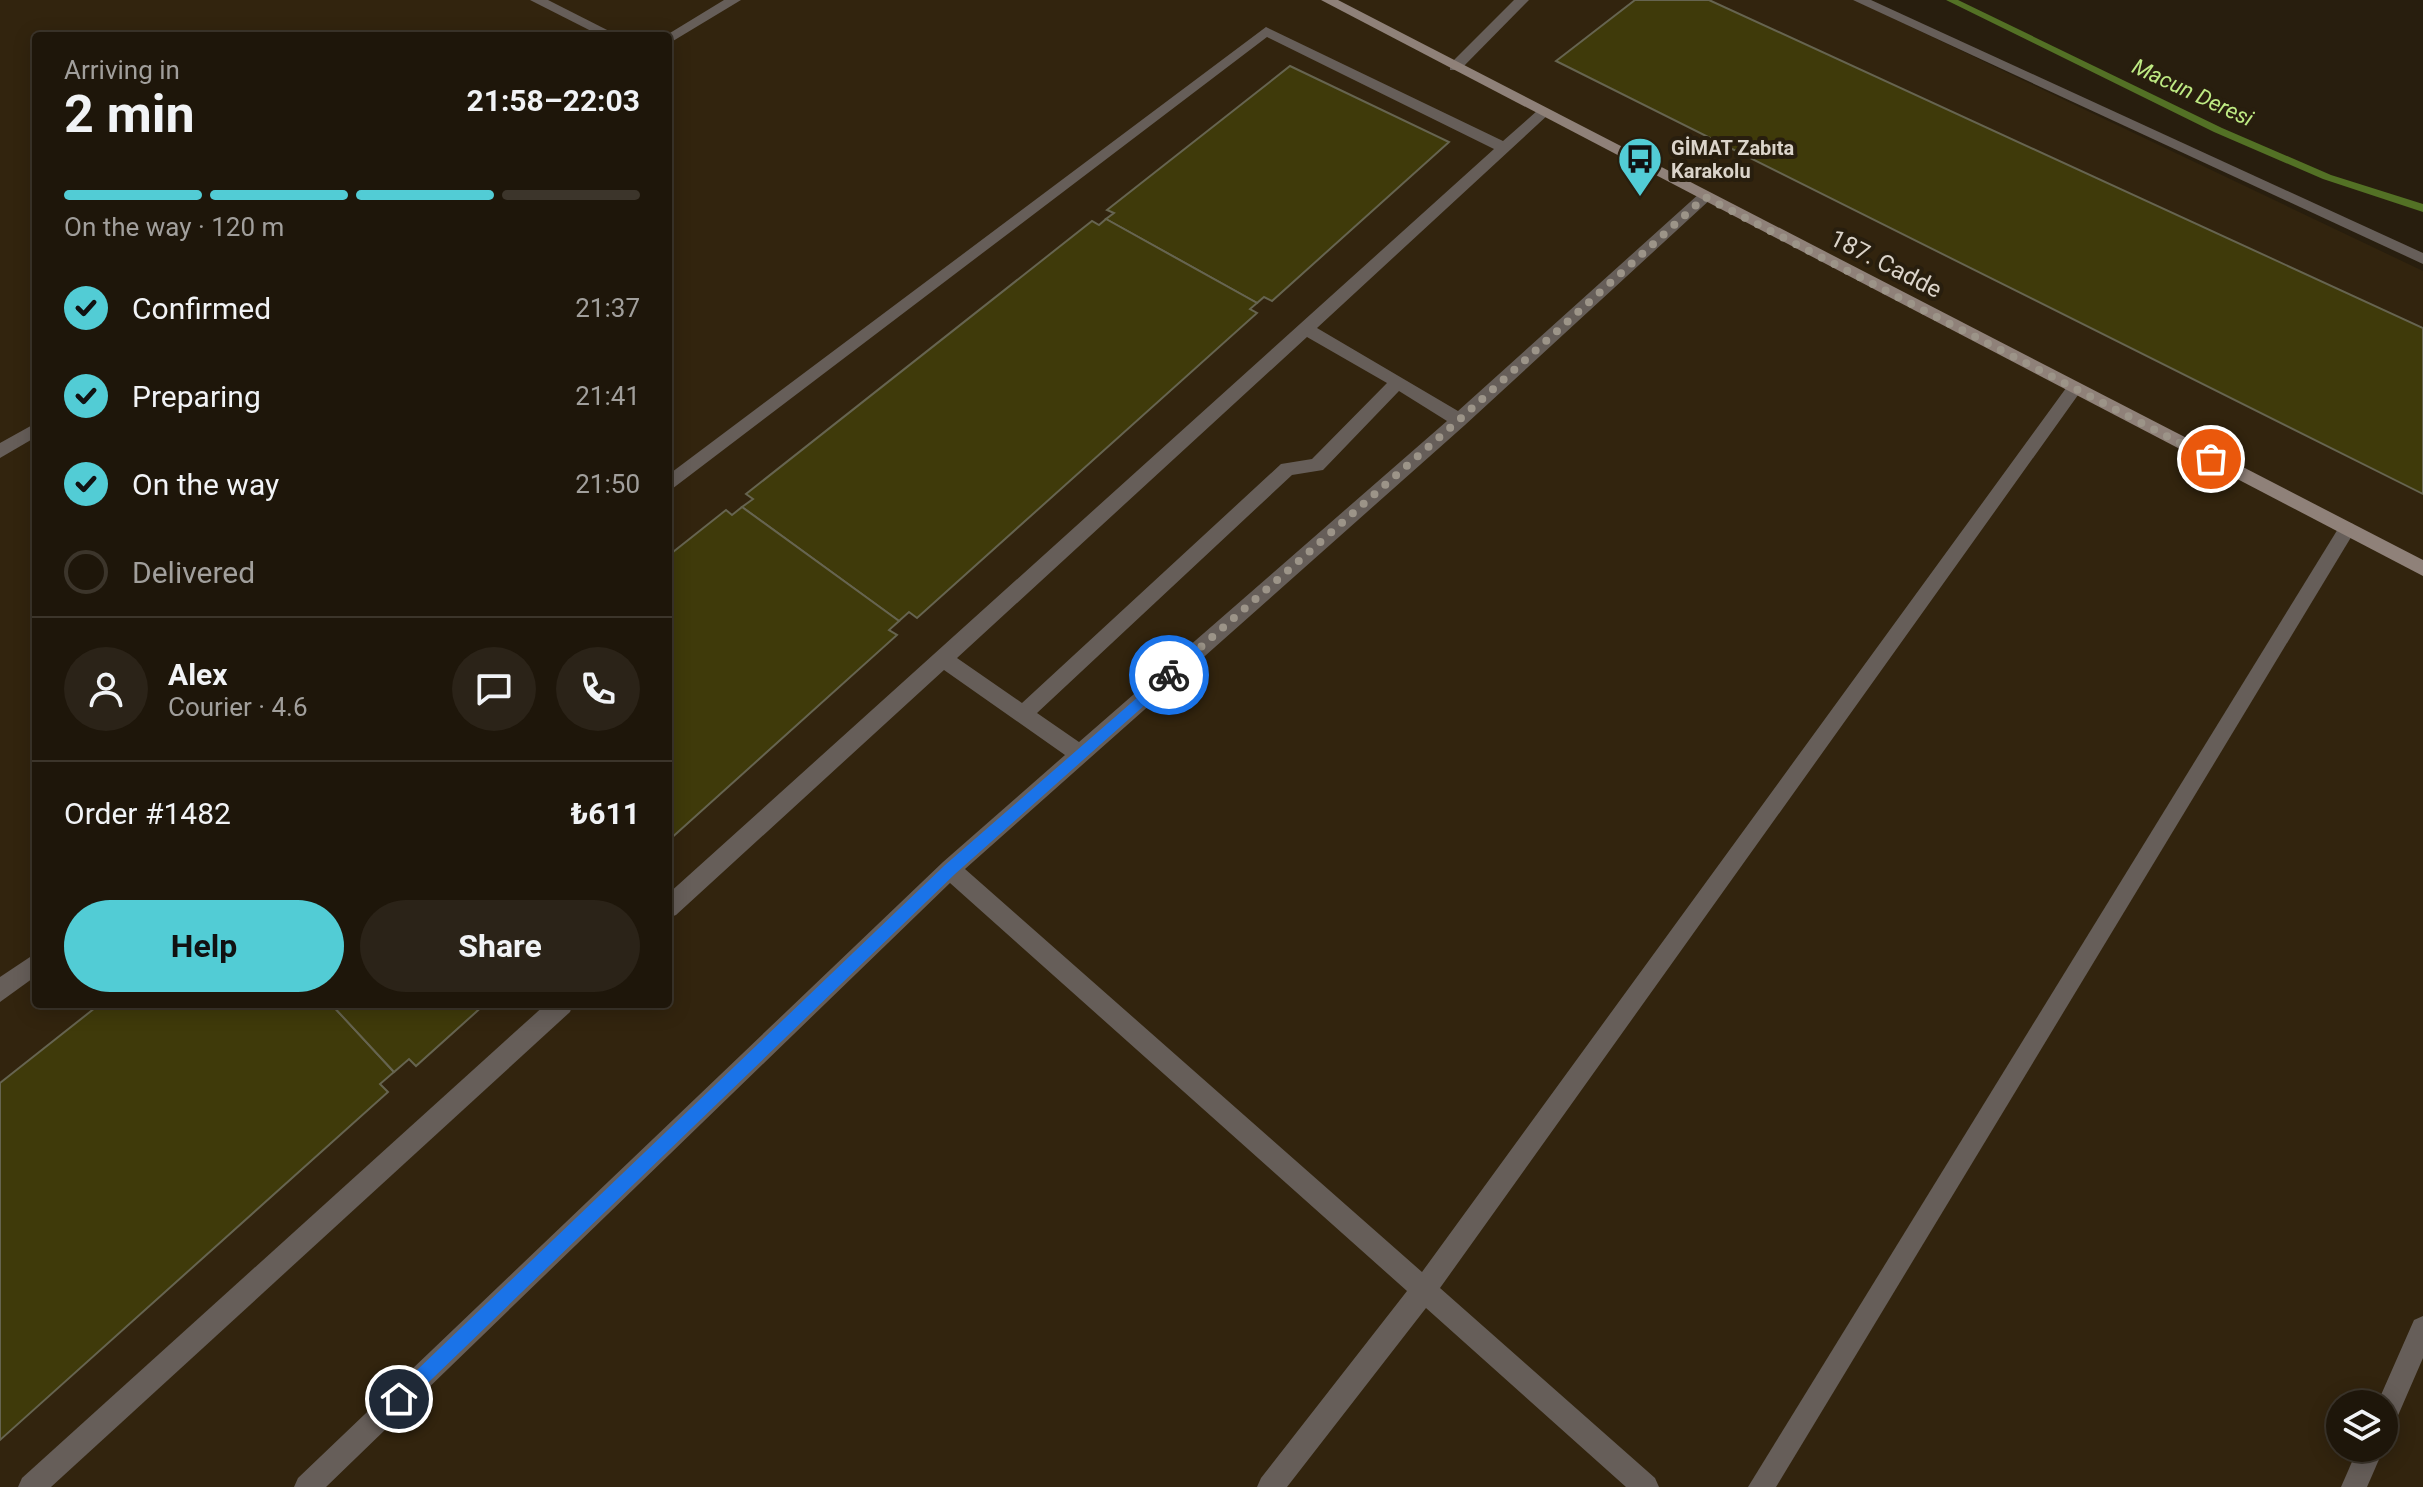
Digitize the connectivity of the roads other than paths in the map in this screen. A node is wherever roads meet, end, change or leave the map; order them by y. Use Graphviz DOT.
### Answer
graph roads {
  1 [pos="537,0"];
  2 [pos="734,0"];
  3 [pos="1328,0"];
  4 [pos="1522,0"];
  5 [pos="1860,0"];
  6 [pos="604,32"];
  7 [pos="672,38"];
  8 [pos="1455,67"];
  9 [pos="1543,113"];
  10 [pos="1504,148"];
  11 [pos="1705,197"];
  12 [pos="2423,259"];
  13 [pos="1305,329"];
  14 [pos="1398,382"];
  15 [pos="2075,388"];
  16 [pos="1459,420"];
  17 [pos="32,431"];
  18 [pos="0,451"];
  19 [pos="672,482"];
  20 [pos="2347,529"];
  21 [pos="2423,569"];
  22 [pos="942,658"];
  23 [pos="1023,714"];
  24 [pos="1080,754"];
  25 [pos="950,869"];
  26 [pos="672,904"];
  27 [pos="32,966"];
  28 [pos="0,991"];
  29 [pos="558,1008"];
  30 [pos="1424,1290"];
  31 [pos="2423,1329"];
  32 [pos="2396,1390"];
  33 [pos="2365,1462"];
  34 [pos="31,1487"];
  35 [pos="307,1487"];
  36 [pos="1270,1487"];
  37 [pos="1646,1487"];
  38 [pos="1761,1487"];
  39 [pos="2354,1487"];
  1 -- 6 [label="street"];
  2 -- 7 [label="street"];
  3 -- 8 [label="main road, 187. Cadde"];
  4 -- 8 [label="street"];
  5 -- 12 [label="street"];
  8 -- 9 [label="main road, 187. Cadde"];
  9 -- 10 [label="street"];
  9 -- 11 [label="main road, 187. Cadde"];
  10 -- 13 [label="street"];
  10 -- 19 [label="street"];
  11 -- 15 [label="main road, 187. Cadde"];
  11 -- 16 [label="street"];
  13 -- 14 [label="street"];
  13 -- 22 [label="street"];
  14 -- 16 [label="street"];
  14 -- 23 [label="street"];
  15 -- 20 [label="main road, 187. Cadde"];
  15 -- 30 [label="street"];
  16 -- 24 [label="street"];
  17 -- 18 [label="street"];
  20 -- 21 [label="main road, 187. Cadde"];
  20 -- 38 [label="street"];
  22 -- 23 [label="street"];
  22 -- 26 [label="street"];
  23 -- 24 [label="street"];
  24 -- 25 [label="street"];
  25 -- 30 [label="street"];
  25 -- 35 [label="street"];
  27 -- 28 [label="street"];
  29 -- 34 [label="street"];
  30 -- 36 [label="street"];
  30 -- 37 [label="street"];
  31 -- 32 [label="street"];
  33 -- 39 [label="street"];
}
